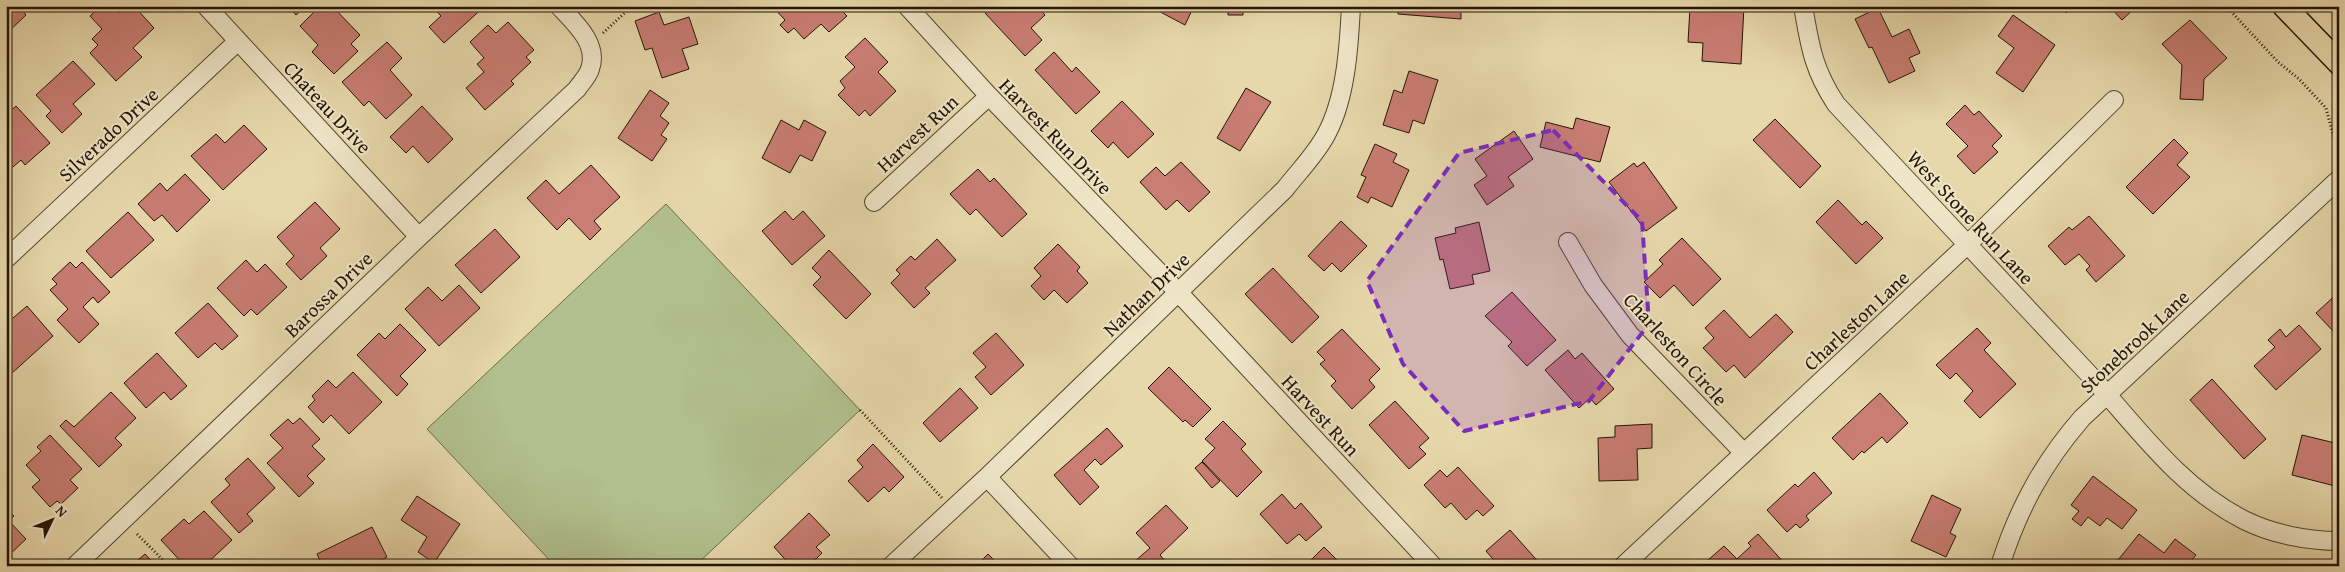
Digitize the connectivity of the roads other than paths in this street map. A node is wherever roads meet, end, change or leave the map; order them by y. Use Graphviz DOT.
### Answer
graph roads {
  1 [pos="206,6"];
  2 [pos="559,6"];
  3 [pos="907,6"];
  4 [pos="1351,6"];
  5 [pos="1803,6"];
  6 [pos="2284,6"];
  7 [pos="238,41"];
  8 [pos="2339,63"];
  9 [pos="989,96"];
  10 [pos="2114,100"];
  11 [pos="2339,179"];
  12 [pos="874,202"];
  13 [pos="419,236"];
  14 [pos="1568,242"];
  15 [pos="1968,244"];
  16 [pos="6,259"];
  17 [pos="1178,292"];
  18 [pos="2107,394"];
  19 [pos="1744,454"];
  20 [pos="987,477"];
  21 [pos="2339,541"];
  22 [pos="75,566"];
  23 [pos="891,566"];
  24 [pos="1070,566"];
  25 [pos="1433,566"];
  26 [pos="1623,566"];
  27 [pos="2000,566"];
  1 -- 7 [label="street, Chateau Drive"];
  2 -- 13 [label="street, Barossa Drive"];
  3 -- 9 [label="street, Harvest Run Drive"];
  4 -- 17 [label="street, Nathan Drive"];
  5 -- 15 [label="street, West Stone Run Lane"];
  6 -- 8 [label="main road"];
  7 -- 13 [label="street, Chateau Drive"];
  7 -- 16 [label="street, Silverado Drive"];
  9 -- 12 [label="street, Harvest Run"];
  9 -- 17 [label="street, Harvest Run Drive"];
  10 -- 15 [label="street, Charleston Lane"];
  11 -- 18 [label="street, Stonebrook Lane"];
  13 -- 22 [label="street, Barossa Drive"];
  14 -- 19 [label="street, Charleston Circle"];
  15 -- 18 [label="street, West Stone Run Lane"];
  15 -- 19 [label="street, Charleston Lane"];
  17 -- 20 [label="street, Nathan Drive"];
  17 -- 25 [label="street, Harvest Run"];
  18 -- 21 [label="street, West Stone Run Lane"];
  18 -- 27 [label="street, Stonebrook Lane"];
  19 -- 26 [label="street, Charleston Lane"];
  20 -- 23 [label="street, Nathan Drive"];
  20 -- 24 [label="street"];
}
